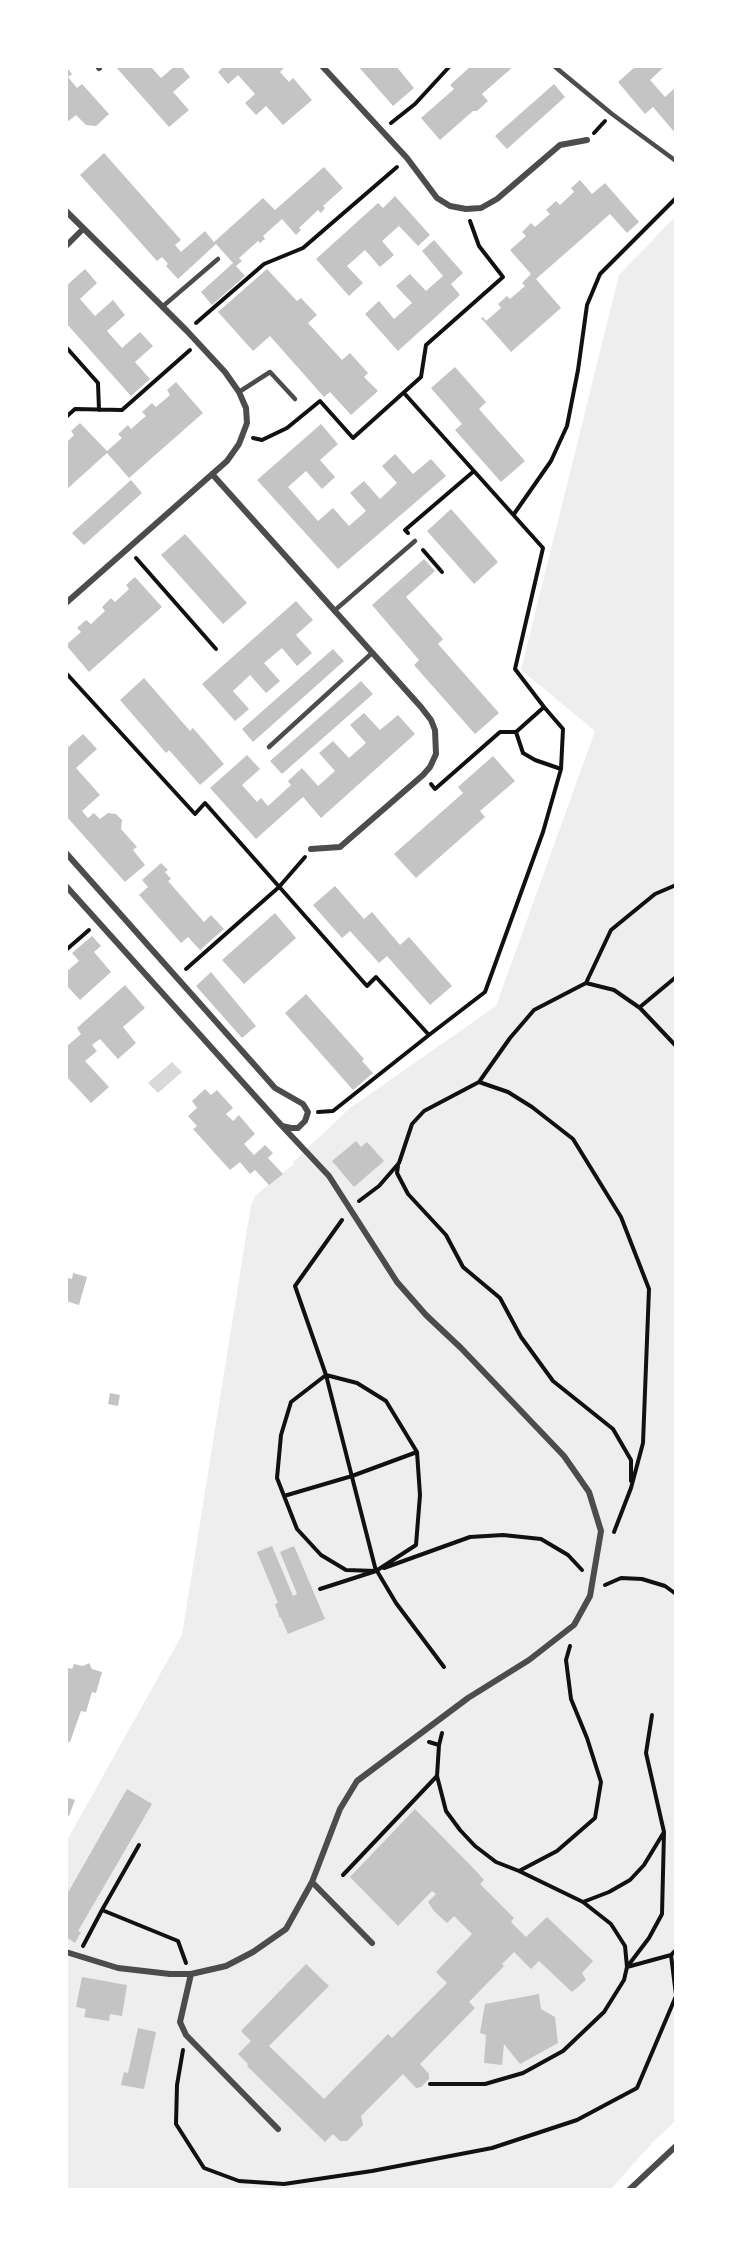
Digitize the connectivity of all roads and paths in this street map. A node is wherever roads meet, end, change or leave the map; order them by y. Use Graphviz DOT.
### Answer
graph roads {
  1 [pos="322,66"];
  2 [pos="450,66"];
  3 [pos="554,66"];
  4 [pos="612,114"];
  5 [pos="381,131"];
  6 [pos="587,140"];
  7 [pos="407,158"];
  8 [pos="676,161"];
  9 [pos="676,198"];
  10 [pos="466,209"];
  11 [pos="66,211"];
  12 [pos="84,229"];
  13 [pos="66,246"];
  14 [pos="218,259"];
  15 [pos="162,307"];
  16 [pos="187,331"];
  17 [pos="197,343"];
  18 [pos="66,347"];
  19 [pos="239,392"];
  20 [pos="404,393"];
  21 [pos="295,399"];
  22 [pos="99,410"];
  23 [pos="66,417"];
  24 [pos="262,440"];
  25 [pos="474,471"];
  26 [pos="212,474"];
  27 [pos="514,514"];
  28 [pos="415,541"];
  29 [pos="128,549"];
  30 [pos="442,572"];
  31 [pos="66,603"];
  32 [pos="334,611"];
  33 [pos="216,649"];
  34 [pos="372,653"];
  35 [pos="66,673"];
  36 [pos="544,707"];
  37 [pos="516,732"];
  38 [pos="269,747"];
  39 [pos="561,770"];
  40 [pos="423,775"];
  41 [pos="311,849"];
  42 [pos="66,853"];
  43 [pos="676,885"];
  44 [pos="66,886"];
  45 [pos="279,887"];
  46 [pos="98,921"];
  47 [pos="66,950"];
  48 [pos="176,977"];
  49 [pos="676,977"];
  50 [pos="586,982"];
  51 [pos="640,1008"];
  52 [pos="429,1035"];
  53 [pos="676,1046"];
  54 [pos="479,1082"];
  55 [pos="308,1112"];
  56 [pos="282,1126"];
  57 [pos="399,1163"];
  58 [pos="350,1209"];
  59 [pos="326,1376"];
  60 [pos="417,1452"];
  61 [pos="352,1476"];
  62 [pos="631,1488"];
  63 [pos="284,1496"];
  64 [pos="610,1542"];
  65 [pos="376,1571"];
  66 [pos="320,1590"];
  67 [pos="676,1594"];
  68 [pos="590,1596"];
  69 [pos="574,1625"];
  70 [pos="444,1667"];
  71 [pos="652,1714"];
  72 [pos="439,1745"];
  73 [pos="437,1776"];
  74 [pos="664,1832"];
  75 [pos="140,1845"];
  76 [pos="519,1872"];
  77 [pos="343,1875"];
  78 [pos="312,1882"];
  79 [pos="583,1902"];
  80 [pos="102,1910"];
  81 [pos="372,1943"];
  82 [pos="676,1950"];
  83 [pos="66,1952"];
  84 [pos="79,1954"];
  85 [pos="671,1955"];
  86 [pos="627,1967"];
  87 [pos="191,1974"];
  88 [pos="676,1995"];
  89 [pos="186,2035"];
  90 [pos="430,2084"];
  91 [pos="278,2129"];
  92 [pos="676,2146"];
  93 [pos="629,2190"];
  1 -- 5 [label="street"];
  2 -- 5 [label="path"];
  3 -- 4 [label="lane"];
  4 -- 6 [label="path"];
  4 -- 8 [label="lane"];
  5 -- 7 [label="street"];
  6 -- 10 [label="street"];
  7 -- 10 [label="street"];
  7 -- 16 [label="path"];
  9 -- 27 [label="path"];
  10 -- 20 [label="path"];
  11 -- 12 [label="street"];
  12 -- 13 [label="street"];
  12 -- 15 [label="street"];
  14 -- 15 [label="lane"];
  15 -- 16 [label="street"];
  16 -- 17 [label="street"];
  17 -- 19 [label="street"];
  17 -- 22 [label="path"];
  18 -- 22 [label="path"];
  19 -- 21 [label="lane"];
  19 -- 26 [label="street"];
  20 -- 24 [label="path"];
  20 -- 25 [label="path"];
  22 -- 23 [label="path"];
  25 -- 27 [label="path"];
  25 -- 28 [label="path"];
  26 -- 29 [label="street"];
  26 -- 32 [label="street"];
  27 -- 36 [label="path"];
  28 -- 30 [label="path"];
  28 -- 32 [label="lane"];
  29 -- 31 [label="street"];
  29 -- 33 [label="path"];
  32 -- 34 [label="street"];
  34 -- 38 [label="lane"];
  34 -- 40 [label="street"];
  35 -- 45 [label="path"];
  36 -- 37 [label="path"];
  36 -- 39 [label="path"];
  37 -- 39 [label="path"];
  37 -- 40 [label="path"];
  39 -- 52 [label="path"];
  40 -- 41 [label="street"];
  41 -- 45 [label="path"];
  42 -- 48 [label="street"];
  43 -- 50 [label="path"];
  44 -- 46 [label="street"];
  45 -- 48 [label="path"];
  45 -- 52 [label="path"];
  46 -- 47 [label="path"];
  46 -- 56 [label="street"];
  48 -- 55 [label="street"];
  49 -- 51 [label="path"];
  50 -- 51 [label="path"];
  50 -- 54 [label="path"];
  51 -- 53 [label="path"];
  52 -- 55 [label="path"];
  54 -- 57 [label="path"];
  54 -- 62 [label="path"];
  55 -- 56 [label="street"];
  56 -- 58 [label="street"];
  57 -- 58 [label="path"];
  57 -- 62 [label="path"];
  58 -- 59 [label="path"];
  58 -- 68 [label="street"];
  59 -- 60 [label="path"];
  59 -- 61 [label="path"];
  59 -- 63 [label="path"];
  60 -- 61 [label="path"];
  60 -- 65 [label="path"];
  61 -- 63 [label="path"];
  61 -- 65 [label="path"];
  62 -- 64 [label="path"];
  63 -- 65 [label="path"];
  65 -- 66 [label="path"];
  65 -- 68 [label="path"];
  65 -- 70 [label="path"];
  67 -- 68 [label="path"];
  68 -- 69 [label="street"];
  69 -- 76 [label="path"];
  69 -- 78 [label="street"];
  71 -- 74 [label="path"];
  72 -- 73 [label="path"];
  73 -- 76 [label="path"];
  73 -- 77 [label="path"];
  74 -- 79 [label="path"];
  74 -- 86 [label="path"];
  75 -- 80 [label="path"];
  76 -- 79 [label="path"];
  78 -- 81 [label="street"];
  78 -- 87 [label="street"];
  79 -- 86 [label="path"];
  80 -- 84 [label="path"];
  80 -- 87 [label="path"];
  82 -- 85 [label="path"];
  83 -- 84 [label="street"];
  84 -- 87 [label="street"];
  85 -- 86 [label="path"];
  85 -- 88 [label="path"];
  86 -- 90 [label="path"];
  87 -- 89 [label="street"];
  88 -- 89 [label="path"];
  89 -- 91 [label="street"];
  92 -- 93 [label="street"];
}
